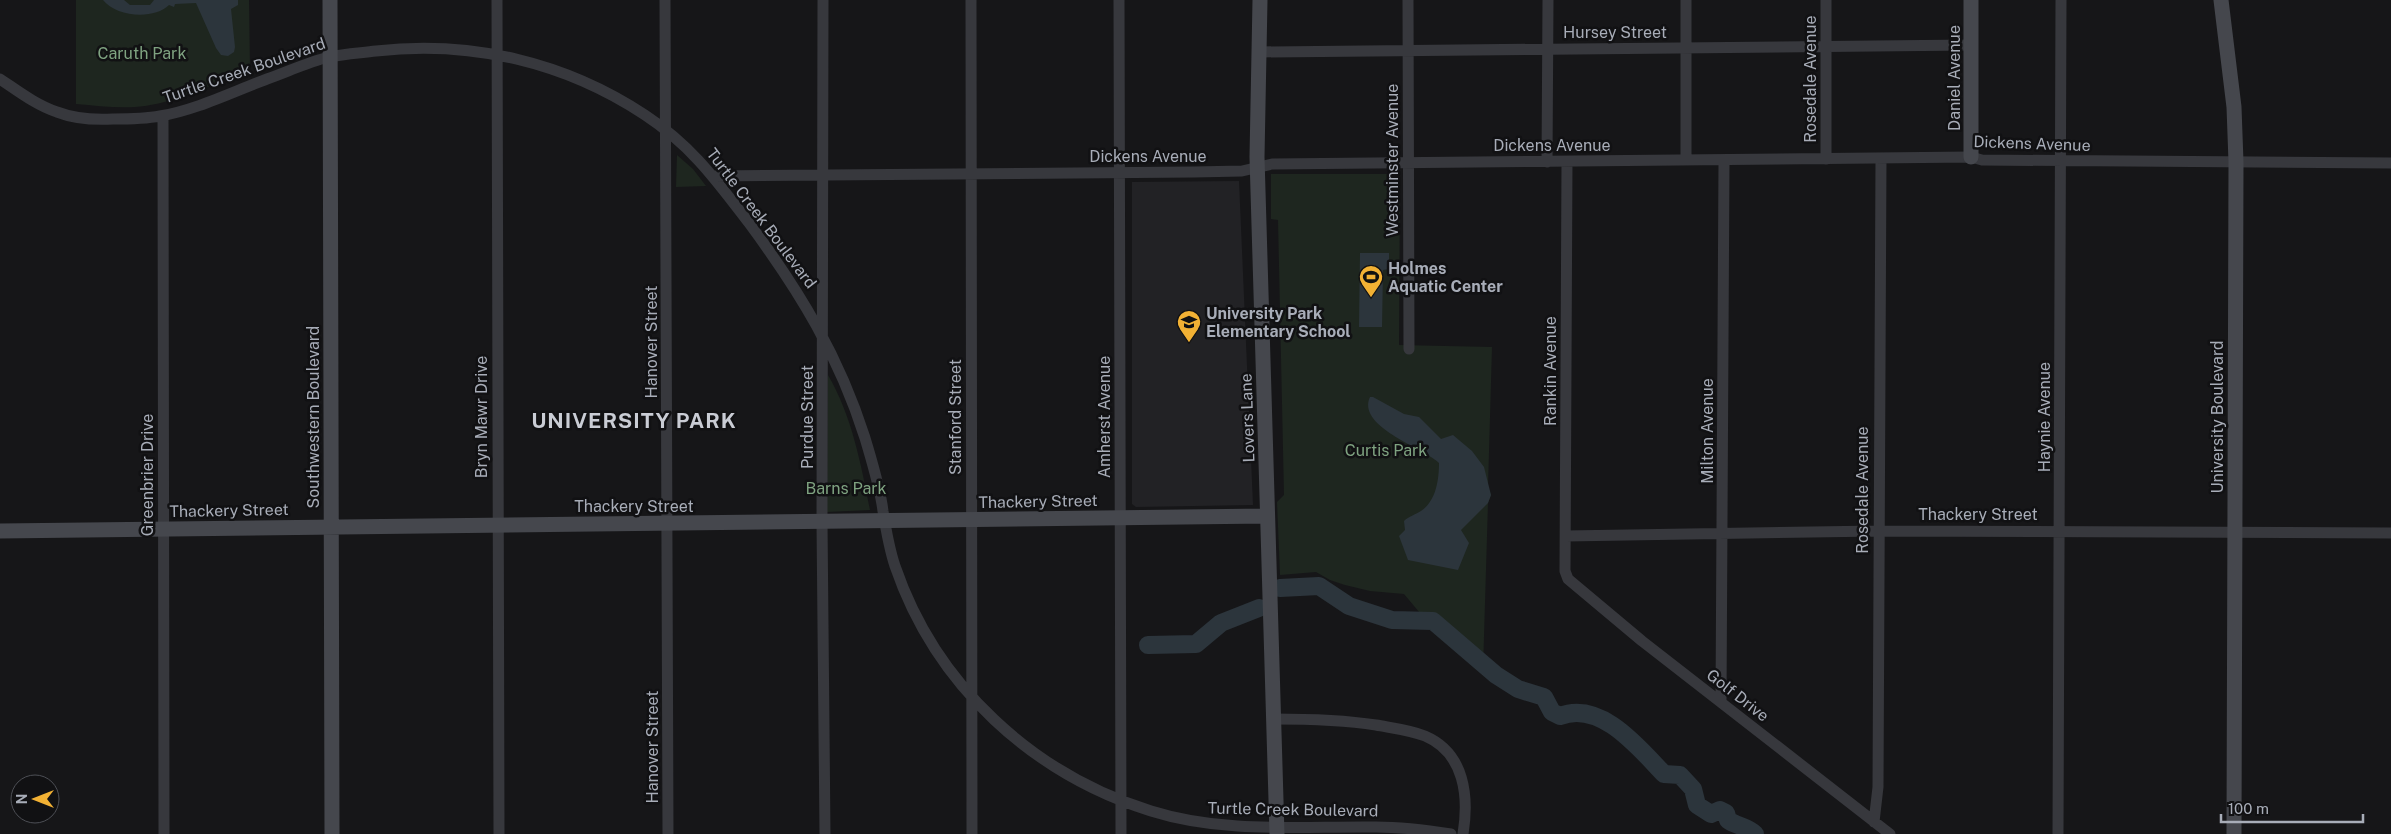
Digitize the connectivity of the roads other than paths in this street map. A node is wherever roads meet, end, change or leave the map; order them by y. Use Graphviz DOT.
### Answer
graph roads {
  1 [pos="330,0"];
  2 [pos="497,0"];
  3 [pos="665,0"];
  4 [pos="823,0"];
  5 [pos="971,0"];
  6 [pos="1119,0"];
  7 [pos="1260,0"];
  8 [pos="1408,0"];
  9 [pos="1548,0"];
  10 [pos="1686,0"];
  11 [pos="1826,0"];
  12 [pos="1971,0"];
  13 [pos="2061,0"];
  14 [pos="2221,0"];
  15 [pos="1972,45"];
  16 [pos="1826,47"];
  17 [pos="1686,48"];
  18 [pos="1548,49"];
  19 [pos="1408,50"];
  20 [pos="1259,52"];
  21 [pos="498,55"];
  22 [pos="330,57"];
  23 [pos="0,79"];
  24 [pos="163,116"];
  25 [pos="666,128"];
  26 [pos="1971,156"];
  27 [pos="1826,158"];
  28 [pos="1880,158"];
  29 [pos="1686,160"];
  30 [pos="1724,160"];
  31 [pos="1547,162"];
  32 [pos="1567,162"];
  33 [pos="2061,162"];
  34 [pos="2236,162"];
  35 [pos="1409,163"];
  36 [pos="2391,163"];
  37 [pos="1258,168"];
  38 [pos="971,173"];
  39 [pos="1120,173"];
  40 [pos="714,176"];
  41 [pos="824,176"];
  42 [pos="824,338"];
  43 [pos="1409,349"];
  44 [pos="1268,516"];
  45 [pos="1120,517"];
  46 [pos="972,519"];
  47 [pos="884,521"];
  48 [pos="822,522"];
  49 [pos="668,524"];
  50 [pos="498,525"];
  51 [pos="331,526"];
  52 [pos="163,528"];
  53 [pos="0,530"];
  54 [pos="1878,531"];
  55 [pos="2060,532"];
  56 [pos="2234,532"];
  57 [pos="2391,533"];
  58 [pos="1722,534"];
  59 [pos="1566,536"];
  60 [pos="1568,580"];
  61 [pos="972,699"];
  62 [pos="1721,702"];
  63 [pos="1274,719"];
  64 [pos="1121,801"];
  65 [pos="1874,822"];
  66 [pos="1277,831"];
  67 [pos="164,834"];
  68 [pos="332,834"];
  69 [pos="499,834"];
  70 [pos="668,834"];
  71 [pos="825,834"];
  72 [pos="972,834"];
  73 [pos="1121,834"];
  74 [pos="1451,834"];
  75 [pos="1463,834"];
  76 [pos="1890,834"];
  77 [pos="2058,834"];
  78 [pos="2234,834"];
  1 -- 22 [label="street, Southwestern Boulevard"];
  2 -- 21 [label="street, Bryn Mawr Drive"];
  3 -- 25 [label="street, Hanover Street"];
  4 -- 41 [label="street, Purdue Street"];
  5 -- 38 [label="street, Stanford Street"];
  6 -- 39 [label="street, Amherst Avenue"];
  7 -- 20 [label="street, Lovers Lane"];
  8 -- 19 [label="street, Westminster Avenue"];
  9 -- 18 [label="street"];
  10 -- 17 [label="street"];
  11 -- 16 [label="street, Rosedale Avenue"];
  12 -- 15 [label="street, Daniel Avenue"];
  13 -- 33 [label="street, Haynie Avenue"];
  14 -- 34 [label="street, University Boulevard"];
  15 -- 16 [label="street, Hursey Street"];
  15 -- 26 [label="street, Daniel Avenue"];
  16 -- 17 [label="street, Hursey Street"];
  16 -- 27 [label="street, Rosedale Avenue"];
  17 -- 18 [label="street, Hursey Street"];
  17 -- 29 [label="street"];
  18 -- 19 [label="street, Hursey Street"];
  18 -- 31 [label="street"];
  19 -- 20 [label="street, Hursey Street"];
  19 -- 35 [label="street, Westminster Avenue"];
  20 -- 37 [label="street, Lovers Lane"];
  21 -- 22 [label="street, Turtle Creek Boulevard"];
  21 -- 25 [label="street, Turtle Creek Boulevard"];
  21 -- 50 [label="street, Bryn Mawr Drive"];
  22 -- 24 [label="street, Turtle Creek Boulevard"];
  22 -- 51 [label="street, Southwestern Boulevard"];
  23 -- 24 [label="street, Turtle Creek Boulevard"];
  24 -- 52 [label="street, Greenbrier Drive"];
  25 -- 40 [label="street, Turtle Creek Boulevard"];
  25 -- 49 [label="street, Hanover Street"];
  26 -- 28 [label="street, Dickens Avenue"];
  26 -- 33 [label="street, Dickens Avenue"];
  27 -- 28 [label="street, Dickens Avenue"];
  27 -- 30 [label="street, Dickens Avenue"];
  28 -- 54 [label="street, Rosedale Avenue"];
  29 -- 30 [label="street, Dickens Avenue"];
  29 -- 32 [label="street, Dickens Avenue"];
  30 -- 58 [label="street, Milton Avenue"];
  31 -- 32 [label="street, Dickens Avenue"];
  31 -- 35 [label="street, Dickens Avenue"];
  32 -- 59 [label="street, Rankin Avenue"];
  33 -- 34 [label="street, Dickens Avenue"];
  33 -- 55 [label="street, Haynie Avenue"];
  34 -- 36 [label="street, Dickens Avenue"];
  34 -- 56 [label="street, University Boulevard"];
  35 -- 37 [label="street, Dickens Avenue"];
  35 -- 43 [label="street, Westminster Avenue"];
  37 -- 39 [label="street, Dickens Avenue"];
  37 -- 44 [label="street, Lovers Lane"];
  38 -- 39 [label="street, Dickens Avenue"];
  38 -- 41 [label="street, Dickens Avenue"];
  38 -- 46 [label="street, Stanford Street"];
  39 -- 45 [label="street, Amherst Avenue"];
  40 -- 41 [label="street, Dickens Avenue"];
  40 -- 42 [label="street, Turtle Creek Boulevard"];
  41 -- 42 [label="street, Purdue Street"];
  42 -- 47 [label="street, Turtle Creek Boulevard"];
  42 -- 48 [label="street, Purdue Street"];
  44 -- 45 [label="street, Thackery Street"];
  44 -- 63 [label="street, Lovers Lane"];
  45 -- 46 [label="street, Thackery Street"];
  45 -- 64 [label="street, Amherst Avenue"];
  46 -- 47 [label="street, Thackery Street"];
  46 -- 61 [label="street, Stanford Street"];
  47 -- 48 [label="street, Thackery Street"];
  47 -- 61 [label="street, Turtle Creek Boulevard"];
  48 -- 49 [label="street, Thackery Street"];
  48 -- 71 [label="street, Purdue Street"];
  49 -- 50 [label="street, Thackery Street"];
  49 -- 70 [label="street, Hanover Street"];
  50 -- 51 [label="street, Thackery Street"];
  50 -- 69 [label="street, Bryn Mawr Drive"];
  51 -- 52 [label="street, Thackery Street"];
  51 -- 68 [label="street, Southwestern Boulevard"];
  52 -- 53 [label="street, Thackery Street"];
  52 -- 67 [label="street, Greenbrier Drive"];
  54 -- 55 [label="street, Thackery Street"];
  54 -- 58 [label="street, Thackery Street"];
  54 -- 65 [label="street, Rosedale Avenue"];
  55 -- 56 [label="street, Thackery Street"];
  55 -- 77 [label="street, Haynie Avenue"];
  56 -- 57 [label="street, Thackery Street"];
  56 -- 78 [label="street, University Boulevard"];
  58 -- 59 [label="street, Thackery Street"];
  58 -- 62 [label="street, Milton Avenue"];
  59 -- 60 [label="street, Rankin Avenue"];
  60 -- 62 [label="street, Golf Drive"];
  61 -- 64 [label="street, Turtle Creek Boulevard"];
  61 -- 72 [label="street, Stanford Street"];
  62 -- 65 [label="street, Golf Drive"];
  63 -- 66 [label="street, Lovers Lane"];
  63 -- 75 [label="street"];
  64 -- 66 [label="street, Turtle Creek Boulevard"];
  64 -- 73 [label="street, Amherst Avenue"];
  65 -- 76 [label="street, Golf Drive"];
  66 -- 74 [label="street, Turtle Creek Boulevard"];
}
